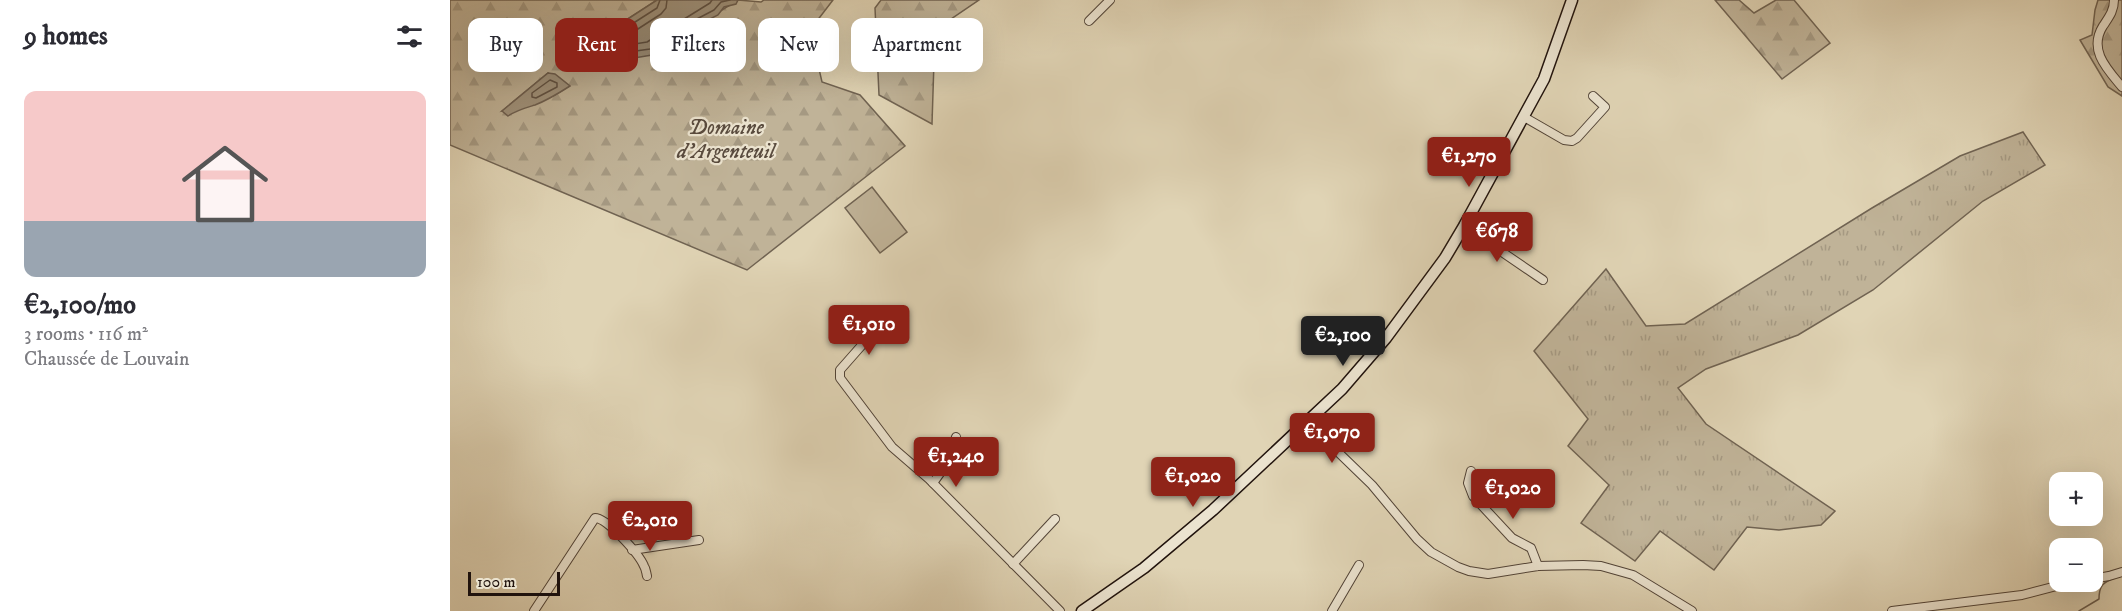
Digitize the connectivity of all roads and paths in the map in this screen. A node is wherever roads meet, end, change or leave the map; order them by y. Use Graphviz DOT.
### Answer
graph roads {
  1 [pos="1110,0"];
  2 [pos="1572,0"];
  3 [pos="2114,0"];
  4 [pos="1089,21"];
  5 [pos="2122,87"];
  6 [pos="1593,96"];
  7 [pos="1524,117"];
  8 [pos="1464,226"];
  9 [pos="1543,280"];
  10 [pos="877,328"];
  11 [pos="1307,422"];
  12 [pos="956,437"];
  13 [pos="1471,471"];
  14 [pos="933,483"];
  15 [pos="1055,519"];
  16 [pos="699,540"];
  17 [pos="632,550"];
  18 [pos="1013,564"];
  19 [pos="1359,565"];
  20 [pos="1538,566"];
  21 [pos="2122,572"];
  22 [pos="647,576"];
  23 [pos="2103,577"];
  24 [pos="2049,588"];
  25 [pos="534,611"];
  26 [pos="1060,611"];
  27 [pos="1082,611"];
  28 [pos="1332,611"];
  29 [pos="1692,611"];
  30 [pos="1892,611"];
  1 -- 4 [label="street"];
  2 -- 7 [label="main road"];
  3 -- 5 [label="street"];
  6 -- 7 [label="street"];
  7 -- 8 [label="main road"];
  8 -- 9 [label="street"];
  8 -- 11 [label="main road"];
  10 -- 14 [label="street"];
  11 -- 20 [label="street"];
  11 -- 27 [label="main road"];
  12 -- 14 [label="street"];
  13 -- 20 [label="street"];
  14 -- 18 [label="street"];
  15 -- 18 [label="street"];
  16 -- 17 [label="street"];
  17 -- 22 [label="street"];
  17 -- 25 [label="street"];
  18 -- 26 [label="street"];
  19 -- 28 [label="street"];
  20 -- 29 [label="street"];
  21 -- 23 [label="street"];
  24 -- 30 [label="street"];
}
